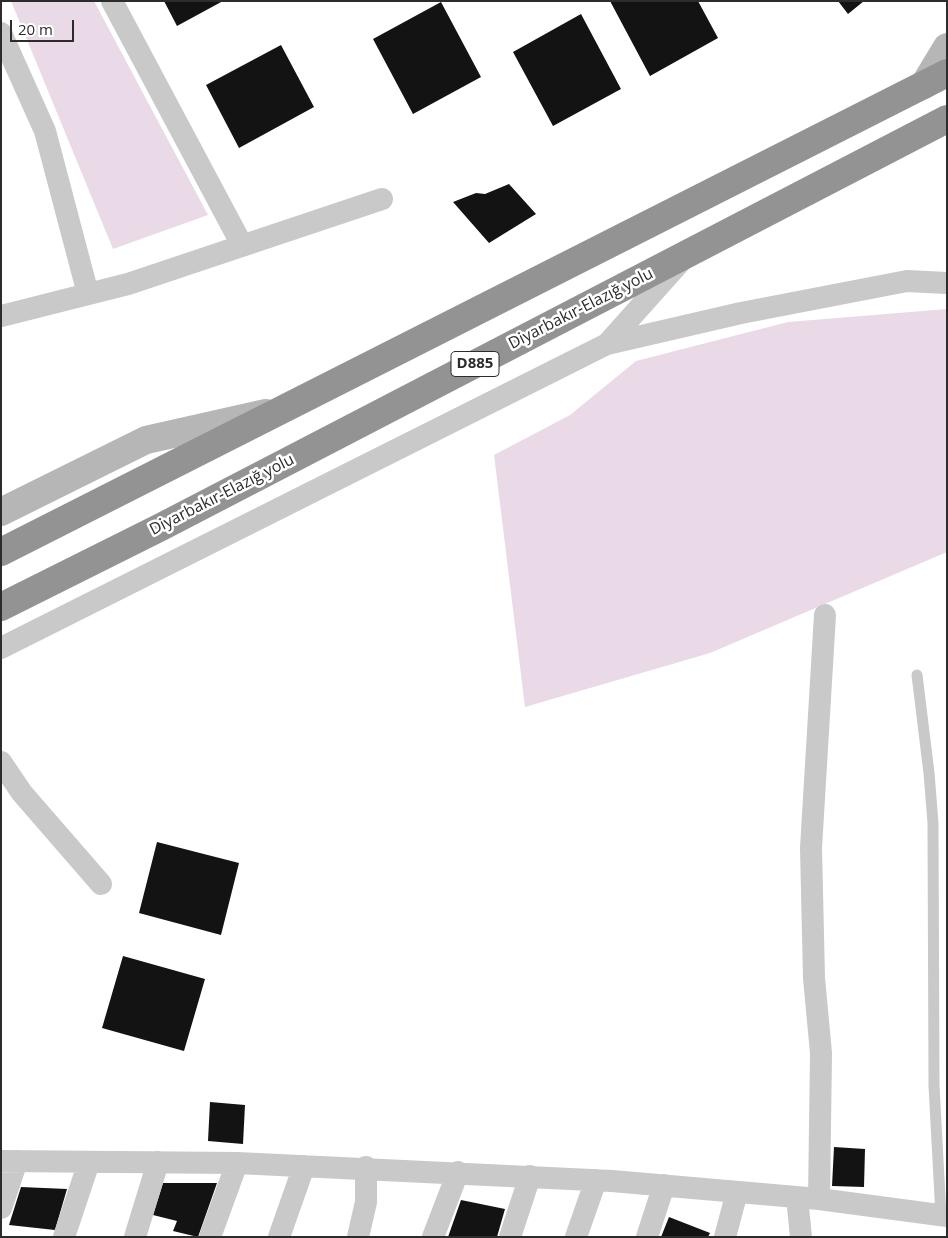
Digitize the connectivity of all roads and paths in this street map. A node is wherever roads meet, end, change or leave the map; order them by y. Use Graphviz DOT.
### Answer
graph roads {
  1 [pos="112,1"];
  2 [pos="1,34"];
  3 [pos="947,46"];
  4 [pos="10,77"];
  5 [pos="935,79"];
  6 [pos="947,119"];
  7 [pos="382,199"];
  8 [pos="242,245"];
  9 [pos="689,253"];
  10 [pos="947,283"];
  11 [pos="88,294"];
  12 [pos="1,316"];
  13 [pos="607,344"];
  14 [pos="287,408"];
  15 [pos="1,512"];
  16 [pos="1,552"];
  17 [pos="1,607"];
  18 [pos="825,615"];
  19 [pos="1,648"];
  20 [pos="917,675"];
  21 [pos="1,762"];
  22 [pos="101,884"];
  23 [pos="9,1161"];
  24 [pos="89,1162"];
  25 [pos="158,1162"];
  26 [pos="237,1163"];
  27 [pos="304,1166"];
  28 [pos="366,1167"];
  29 [pos="458,1172"];
  30 [pos="530,1176"];
  31 [pos="596,1180"];
  32 [pos="664,1185"];
  33 [pos="737,1192"];
  34 [pos="797,1197"];
  35 [pos="819,1199"];
  36 [pos="1,1208"];
  37 [pos="944,1216"];
  38 [pos="64,1237"];
  39 [pos="135,1237"];
  40 [pos="210,1237"];
  41 [pos="279,1237"];
  42 [pos="358,1237"];
  43 [pos="433,1237"];
  44 [pos="510,1237"];
  45 [pos="576,1237"];
  46 [pos="647,1237"];
  47 [pos="724,1237"];
  48 [pos="801,1237"];
  1 -- 8 [label="street"];
  2 -- 4 [label="street"];
  3 -- 5 [label="street"];
  4 -- 11 [label="street"];
  5 -- 14 [label="highway, D885"];
  6 -- 9 [label="highway, Diyarbakır-Elazığ yolu / D885"];
  7 -- 8 [label="street"];
  8 -- 11 [label="street"];
  9 -- 13 [label="street"];
  9 -- 17 [label="highway, Diyarbakır-Elazığ yolu / D885"];
  10 -- 13 [label="street"];
  11 -- 12 [label="street"];
  13 -- 19 [label="street"];
  14 -- 15 [label="street"];
  14 -- 16 [label="highway, D885"];
  18 -- 35 [label="street"];
  20 -- 37 [label="lane"];
  21 -- 22 [label="street"];
  23 -- 24 [label="street"];
  23 -- 36 [label="street"];
  24 -- 25 [label="street"];
  24 -- 38 [label="street"];
  25 -- 26 [label="street"];
  25 -- 39 [label="street"];
  26 -- 27 [label="street"];
  26 -- 40 [label="street"];
  27 -- 28 [label="street"];
  27 -- 41 [label="street"];
  28 -- 29 [label="street"];
  28 -- 42 [label="street"];
  29 -- 30 [label="street"];
  29 -- 43 [label="street"];
  30 -- 31 [label="street"];
  30 -- 44 [label="street"];
  31 -- 32 [label="street"];
  31 -- 45 [label="street"];
  32 -- 33 [label="street"];
  32 -- 46 [label="street"];
  33 -- 34 [label="street"];
  33 -- 47 [label="street"];
  34 -- 35 [label="street"];
  34 -- 48 [label="street"];
  35 -- 37 [label="street"];
}
